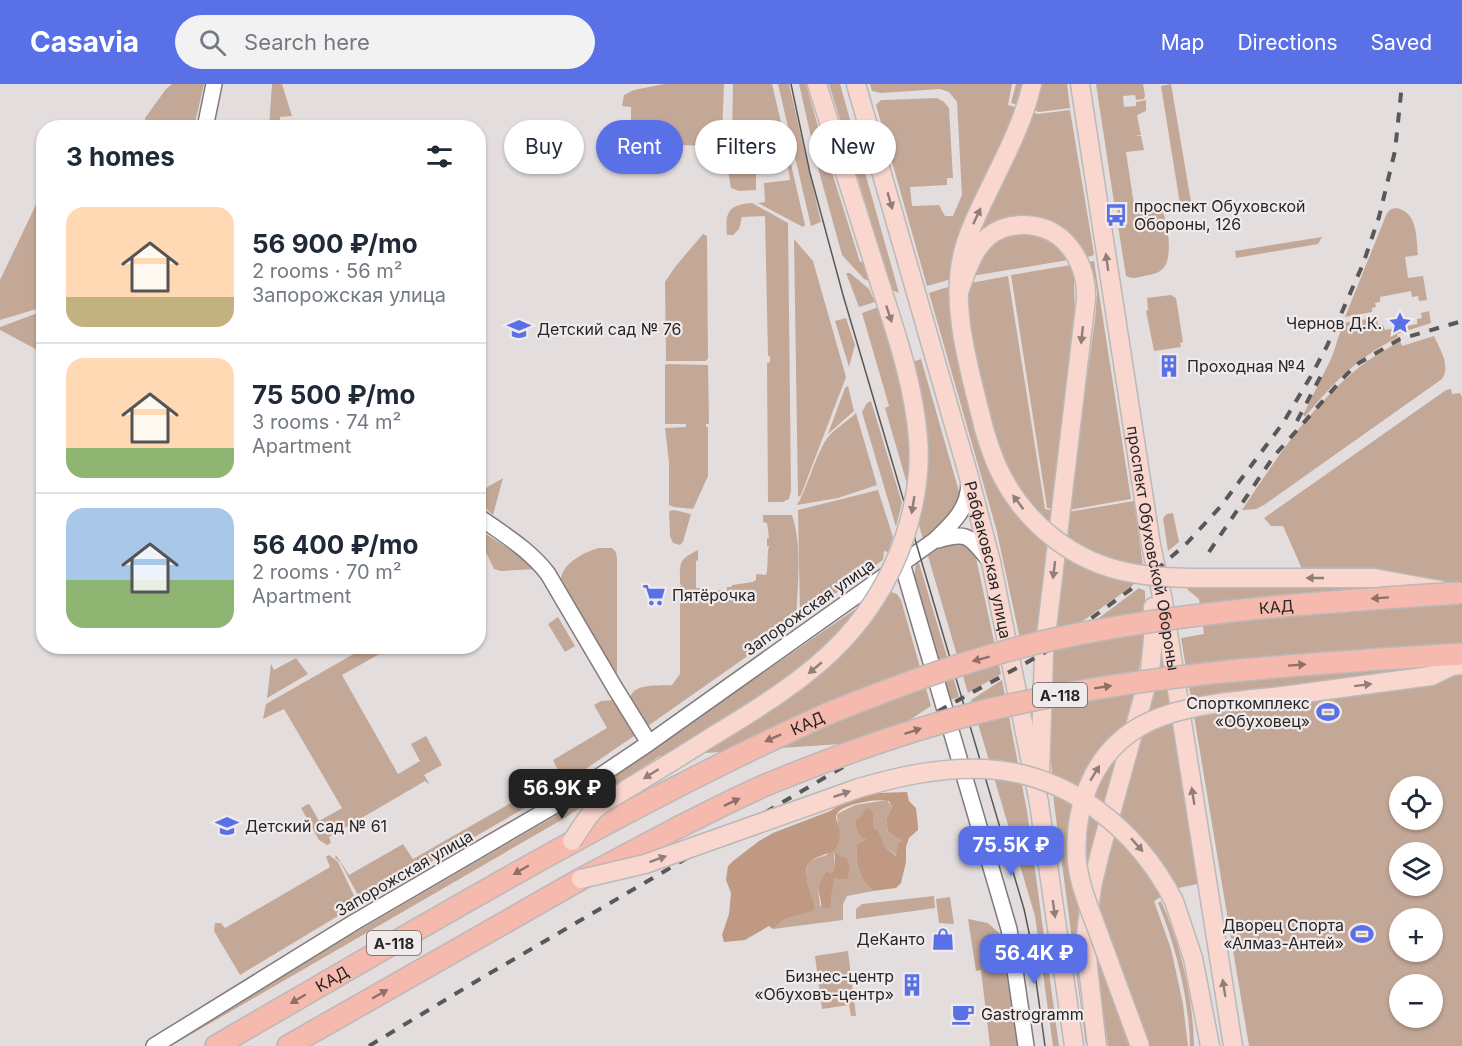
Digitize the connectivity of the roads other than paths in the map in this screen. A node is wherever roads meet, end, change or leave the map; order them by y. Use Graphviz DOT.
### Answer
graph roads {
  1 [pos="214,84"];
  2 [pos="817,84"];
  3 [pos="856,84"];
  4 [pos="1032,84"];
  5 [pos="1080,84"];
  6 [pos="207,120"];
  7 [pos="958,292"];
  8 [pos="969,477"];
  9 [pos="486,522"];
  10 [pos="935,540"];
  11 [pos="1151,545"];
  12 [pos="991,562"];
  13 [pos="902,563"];
  14 [pos="1461,593"];
  15 [pos="1462,654"];
  16 [pos="1462,664"];
  17 [pos="649,742"];
  18 [pos="1039,803"];
  19 [pos="572,841"];
  20 [pos="581,879"];
  21 [pos="1205,1024"];
  22 [pos="154,1046"];
  23 [pos="216,1046"];
  24 [pos="288,1046"];
  25 [pos="1026,1046"];
  26 [pos="1074,1046"];
  27 [pos="1097,1046"];
  28 [pos="1140,1046"];
  29 [pos="1202,1046"];
  30 [pos="1210,1046"];
  31 [pos="1233,1046"];
  1 -- 6 [label="street"];
  2 -- 19 [label="main road, one-way, bridge"];
  3 -- 8 [label="main road, Рабфаковская улица, one-way"];
  7 -- 4 [label="main road, one-way"];
  11 -- 5 [label="main road, проспект Обуховской Обороны, one-way"];
  14 -- 7 [label="main road, one-way, bridge"];
  7 -- 18 [label="main road, one-way"];
  8 -- 10 [label="street, Запорожская улица"];
  8 -- 12 [label="main road, Рабфаковская улица"];
  9 -- 17 [label="street"];
  10 -- 12 [label="street"];
  10 -- 13 [label="street, Запорожская улица"];
  11 -- 27 [label="main road"];
  31 -- 11 [label="main road, проспект Обуховской Обороны, one-way"];
  12 -- 18 [label="main road, Рабфаковская улица"];
  13 -- 17 [label="street, Запорожская улица"];
  13 -- 25 [label="street"];
  14 -- 19 [label="highway, КАД / А-118, one-way, bridge"];
  20 -- 15 [label="highway, А-118, one-way, bridge"];
  28 -- 16 [label="main road, one-way, bridge"];
  17 -- 22 [label="street, Запорожская улица"];
  18 -- 26 [label="main road, Рабфаковская улица, one-way"];
  19 -- 23 [label="highway, КАД / А-118, one-way"];
  20 -- 21 [label="main road, one-way, bridge"];
  24 -- 20 [label="highway, А-118, one-way"];
  21 -- 29 [label="main road"];
  21 -- 30 [label="main road"];
}
